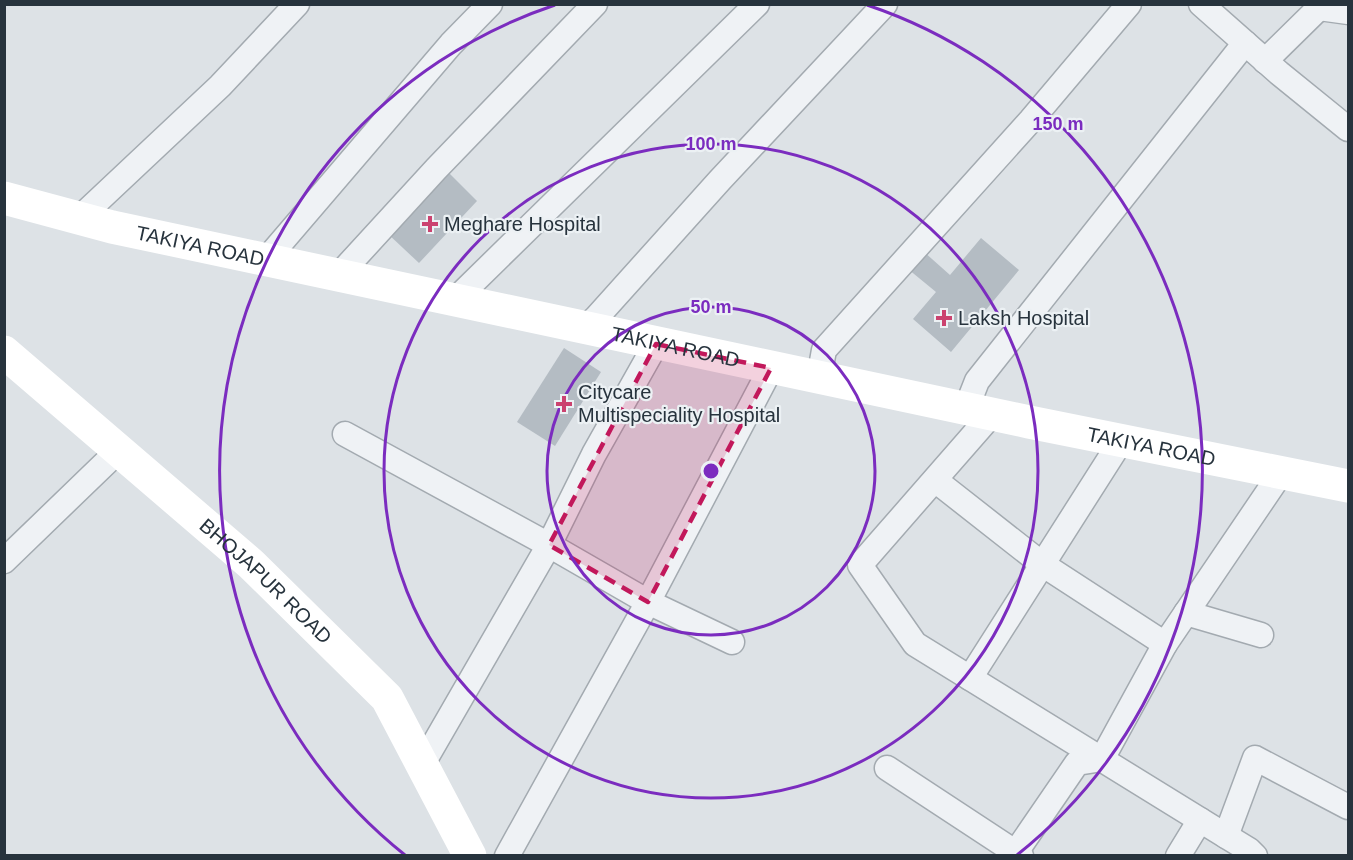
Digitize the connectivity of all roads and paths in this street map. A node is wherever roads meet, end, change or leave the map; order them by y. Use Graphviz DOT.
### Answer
graph roads {
  1 [pos="297,4"];
  2 [pos="490,4"];
  3 [pos="595,4"];
  4 [pos="757,4"];
  5 [pos="885,4"];
  6 [pos="1129,4"];
  7 [pos="1201,4"];
  8 [pos="1321,6"];
  9 [pos="1348,12"];
  10 [pos="1245,43"];
  11 [pos="1265,61"];
  12 [pos="1348,129"];
  13 [pos="4,198"];
  14 [pos="81,219"];
  15 [pos="266,260"];
  16 [pos="338,276"];
  17 [pos="454,301"];
  18 [pos="585,328"];
  19 [pos="656,344"];
  20 [pos="4,352"];
  21 [pos="771,368"];
  22 [pos="819,378"];
  23 [pos="979,412"];
  24 [pos="345,434"];
  25 [pos="1121,441"];
  26 [pos="119,450"];
  27 [pos="1281,473"];
  28 [pos="935,480"];
  29 [pos="1348,486"];
  30 [pos="549,545"];
  31 [pos="4,561"];
  32 [pos="1042,564"];
  33 [pos="648,602"];
  34 [pos="1186,613"];
  35 [pos="1261,635"];
  36 [pos="732,642"];
  37 [pos="1166,644"];
  38 [pos="970,678"];
  39 [pos="1102,759"];
  40 [pos="422,765"];
  41 [pos="887,768"];
  42 [pos="1348,807"];
  43 [pos="1200,820"];
  44 [pos="1226,836"];
  45 [pos="1019,854"];
  46 [pos="470,855"];
  47 [pos="507,855"];
  48 [pos="1179,855"];
  49 [pos="1255,855"];
  1 -- 14 [label="street"];
  2 -- 15 [label="street"];
  3 -- 16 [label="street"];
  4 -- 17 [label="street"];
  5 -- 18 [label="street"];
  6 -- 22 [label="street"];
  7 -- 10 [label="street"];
  8 -- 9 [label="street"];
  8 -- 11 [label="street"];
  10 -- 11 [label="street"];
  10 -- 23 [label="street"];
  11 -- 12 [label="street"];
  13 -- 14 [label="main road, TAKIYA ROAD"];
  14 -- 15 [label="main road, TAKIYA ROAD"];
  15 -- 16 [label="main road, TAKIYA ROAD"];
  16 -- 17 [label="main road, TAKIYA ROAD"];
  17 -- 18 [label="main road, TAKIYA ROAD"];
  18 -- 19 [label="main road, TAKIYA ROAD"];
  19 -- 21 [label="main road, TAKIYA ROAD"];
  19 -- 30 [label="street"];
  20 -- 26 [label="main road, BHOJAPUR ROAD"];
  21 -- 22 [label="main road, TAKIYA ROAD"];
  21 -- 33 [label="street"];
  22 -- 23 [label="main road, TAKIYA ROAD"];
  23 -- 25 [label="main road, TAKIYA ROAD"];
  23 -- 28 [label="street"];
  24 -- 30 [label="street"];
  25 -- 27 [label="main road, TAKIYA ROAD"];
  25 -- 32 [label="street"];
  26 -- 31 [label="street"];
  26 -- 40 [label="main road, BHOJAPUR ROAD"];
  27 -- 29 [label="main road, TAKIYA ROAD"];
  27 -- 34 [label="street"];
  28 -- 32 [label="street"];
  28 -- 38 [label="street"];
  30 -- 33 [label="street"];
  30 -- 40 [label="street"];
  32 -- 37 [label="street"];
  32 -- 38 [label="street"];
  33 -- 36 [label="street"];
  33 -- 47 [label="street"];
  34 -- 35 [label="street"];
  34 -- 37 [label="street"];
  37 -- 39 [label="street"];
  38 -- 39 [label="street"];
  39 -- 43 [label="street"];
  39 -- 45 [label="street"];
  40 -- 46 [label="main road, BHOJAPUR ROAD"];
  41 -- 45 [label="street"];
  42 -- 44 [label="street"];
  43 -- 44 [label="street"];
  43 -- 48 [label="street"];
  44 -- 49 [label="street"];
}
